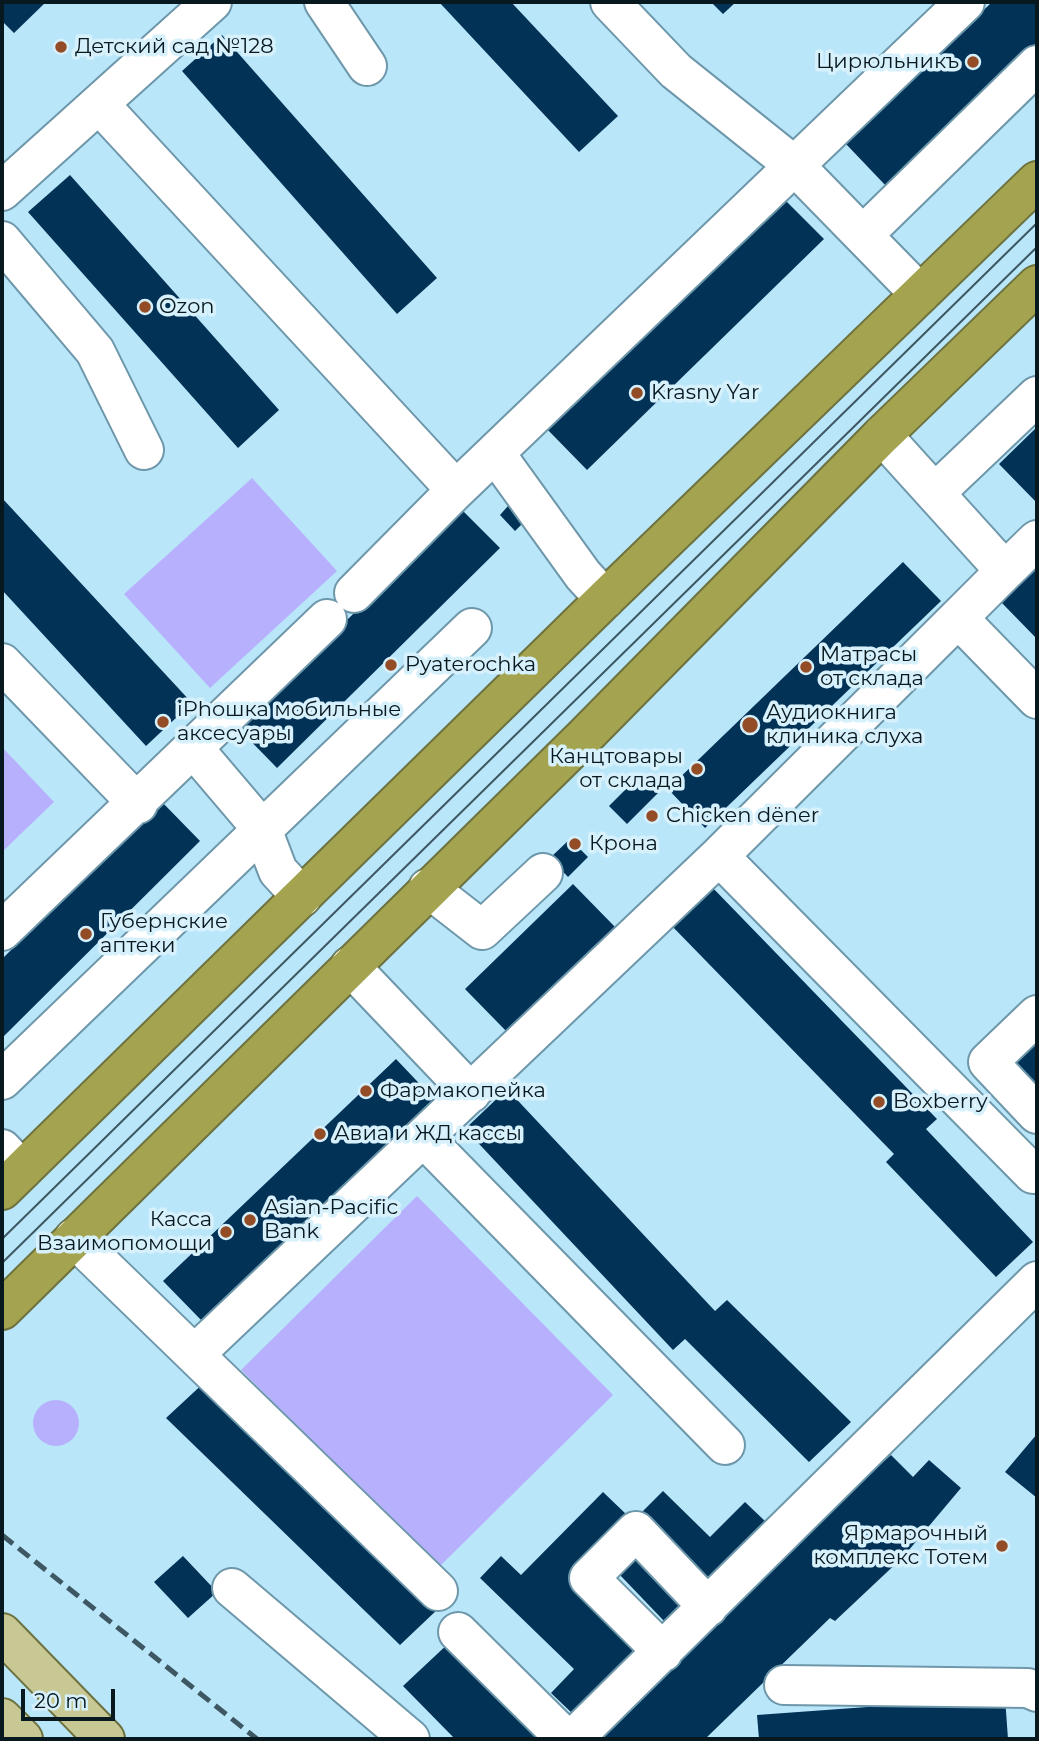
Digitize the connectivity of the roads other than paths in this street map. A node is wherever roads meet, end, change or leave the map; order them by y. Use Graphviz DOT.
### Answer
graph roads {
  1 [pos="212,2"];
  2 [pos="324,2"];
  3 [pos="610,2"];
  4 [pos="965,2"];
  5 [pos="1037,65"];
  6 [pos="367,66"];
  7 [pos="100,105"];
  8 [pos="796,167"];
  9 [pos="1037,181"];
  10 [pos="2,191"];
  11 [pos="863,235"];
  12 [pos="2,241"];
  13 [pos="1037,285"];
  14 [pos="920,294"];
  15 [pos="1037,396"];
  16 [pos="882,435"];
  17 [pos="144,450"];
  18 [pos="495,453"];
  19 [pos="456,490"];
  20 [pos="936,492"];
  21 [pos="1037,540"];
  22 [pos="1005,571"];
  23 [pos="605,598"];
  24 [pos="958,618"];
  25 [pos="472,628"];
  26 [pos="2,663"];
  27 [pos="1037,698"];
  28 [pos="194,750"];
  29 [pos="138,804"];
  30 [pos="262,829"];
  31 [pos="719,856"];
  32 [pos="543,873"];
  33 [pos="428,888"];
  34 [pos="302,897"];
  35 [pos="2,931"];
  36 [pos="350,966"];
  37 [pos="1037,1015"];
  38 [pos="2,1080"];
  39 [pos="471,1093"];
  40 [pos="1037,1114"];
  41 [pos="425,1139"];
  42 [pos="8,1170"];
  43 [pos="1033,1174"];
  44 [pos="74,1238"];
  45 [pos="1037,1282"];
  46 [pos="2,1310"];
  47 [pos="195,1354"];
  48 [pos="725,1445"];
  49 [pos="232,1588"];
  50 [pos="438,1591"];
  51 [pos="708,1607"];
  52 [pos="458,1632"];
  53 [pos="2,1633"];
  54 [pos="663,1652"];
  55 [pos="784,1685"];
  56 [pos="1037,1692"];
  57 [pos="2,1718"];
  58 [pos="23,1739"];
  59 [pos="105,1739"];
  60 [pos="410,1739"];
  61 [pos="566,1739"];
  62 [pos="573,1739"];
  1 -- 7 [label="street"];
  2 -- 6 [label="street"];
  3 -- 8 [label="street"];
  4 -- 8 [label="street"];
  5 -- 11 [label="street"];
  7 -- 10 [label="street"];
  7 -- 19 [label="street"];
  8 -- 11 [label="street"];
  8 -- 18 [label="street"];
  9 -- 14 [label="highway"];
  11 -- 14 [label="street"];
  12 -- 17 [label="street"];
  13 -- 16 [label="highway"];
  14 -- 23 [label="highway"];
  15 -- 20 [label="street"];
  16 -- 20 [label="street"];
  16 -- 33 [label="highway"];
  18 -- 19 [label="street"];
  18 -- 23 [label="street"];
  19 -- 28 [label="street"];
  20 -- 22 [label="street"];
  21 -- 22 [label="street"];
  22 -- 24 [label="street"];
  23 -- 34 [label="highway"];
  24 -- 27 [label="street"];
  24 -- 31 [label="street"];
  25 -- 30 [label="street"];
  26 -- 29 [label="street"];
  28 -- 29 [label="street"];
  28 -- 30 [label="street"];
  29 -- 35 [label="street"];
  30 -- 34 [label="street"];
  30 -- 38 [label="street"];
  31 -- 39 [label="street"];
  31 -- 43 [label="street"];
  32 -- 33 [label="street"];
  33 -- 36 [label="highway"];
  34 -- 42 [label="highway"];
  36 -- 39 [label="street"];
  36 -- 44 [label="highway"];
  37 -- 40 [label="street"];
  39 -- 41 [label="street"];
  41 -- 47 [label="street"];
  41 -- 48 [label="street"];
  44 -- 46 [label="highway"];
  44 -- 47 [label="street"];
  45 -- 51 [label="street"];
  47 -- 50 [label="street"];
  49 -- 60 [label="street"];
  51 -- 54 [label="street"];
  51 -- 54 [label="street"];
  52 -- 61 [label="street"];
  53 -- 59 [label="main road"];
  54 -- 62 [label="street"];
  55 -- 56 [label="street"];
  57 -- 58 [label="main road"];
}
